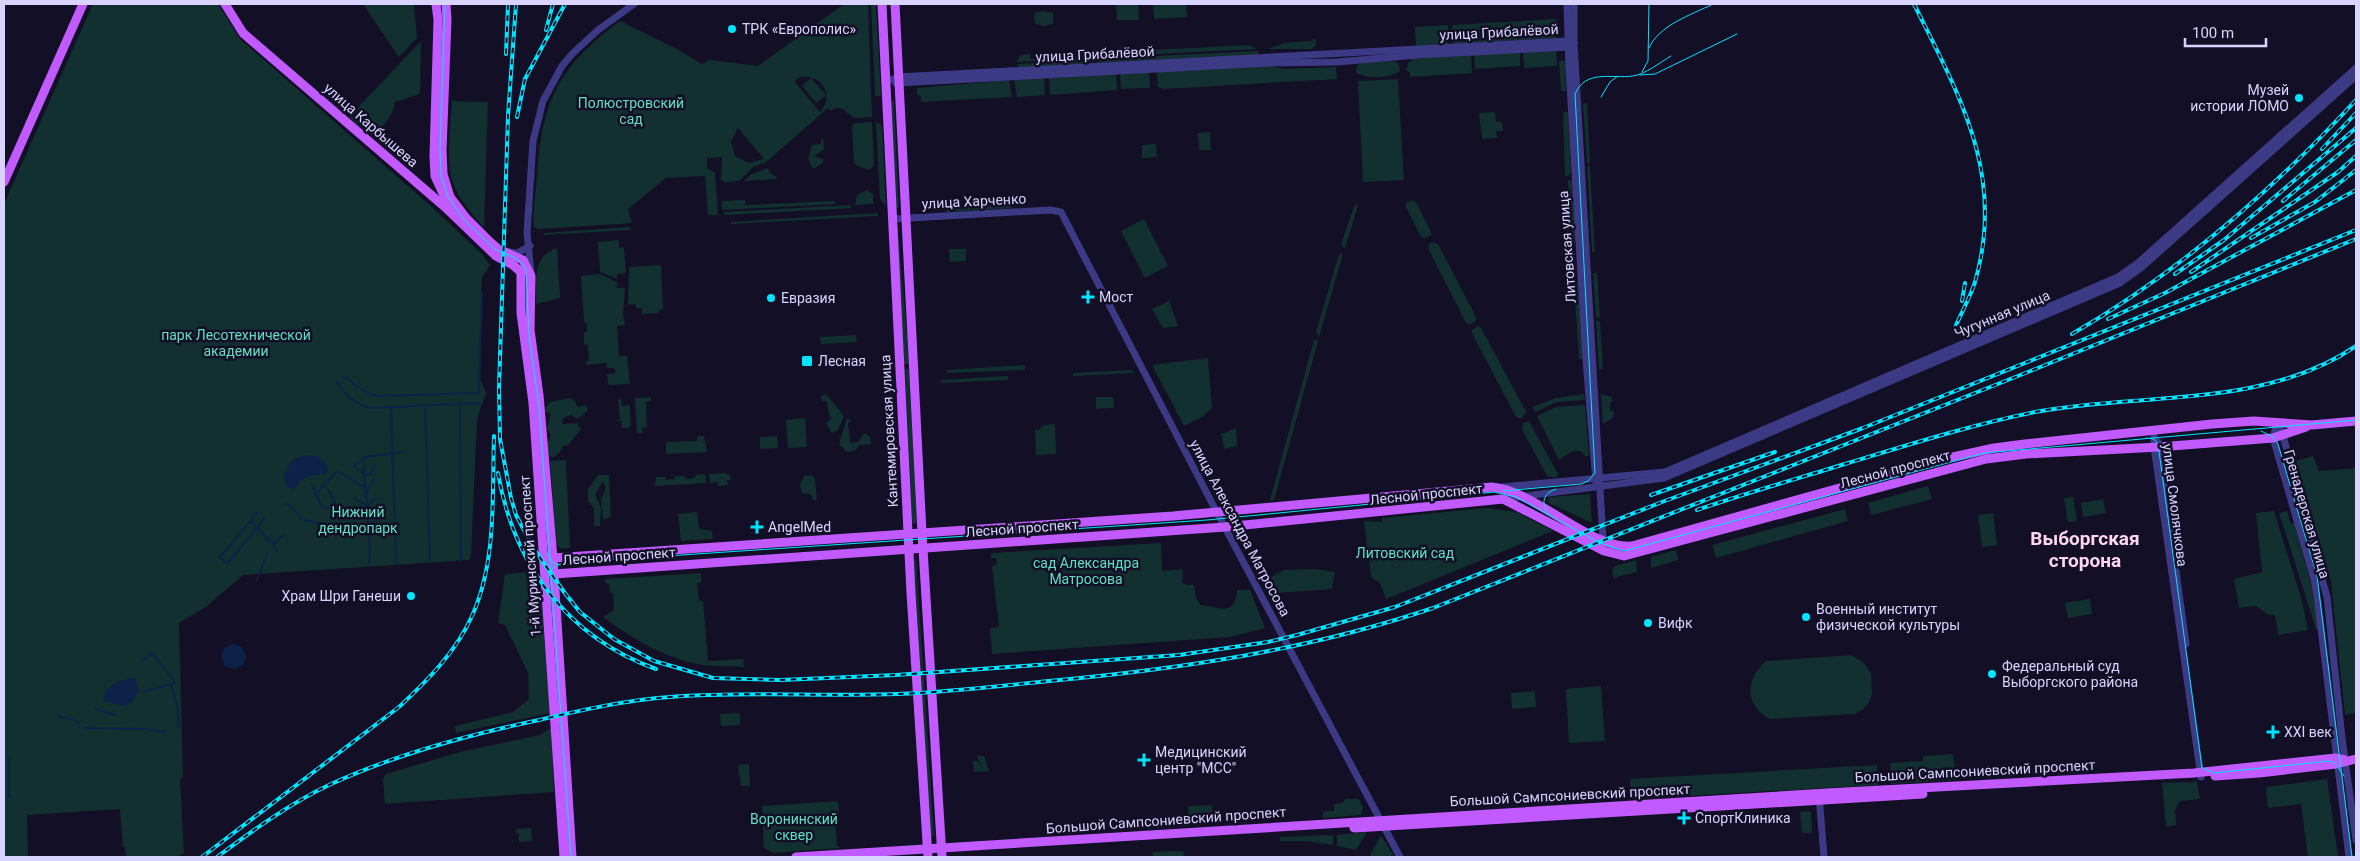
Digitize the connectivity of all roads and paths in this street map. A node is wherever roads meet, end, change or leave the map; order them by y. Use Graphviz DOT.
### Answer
graph roads {
  1 [pos="83,4"];
  2 [pos="225,4"];
  3 [pos="436,4"];
  4 [pos="446,4"];
  5 [pos="634,4"];
  6 [pos="882,4"];
  7 [pos="895,4"];
  8 [pos="1568,4"];
  9 [pos="1574,4"];
  10 [pos="1570,44"];
  11 [pos="2356,68"];
  12 [pos="2356,76"];
  13 [pos="898,81"];
  14 [pos="886,82"];
  15 [pos="4,182"];
  16 [pos="1057,210"];
  17 [pos="905,218"];
  18 [pos="892,219"];
  19 [pos="460,223"];
  20 [pos="527,233"];
  21 [pos="530,246"];
  22 [pos="522,255"];
  23 [pos="506,257"];
  24 [pos="521,272"];
  25 [pos="531,276"];
  26 [pos="2356,421"];
  27 [pos="2277,422"];
  28 [pos="2312,425"];
  29 [pos="2154,430"];
  30 [pos="2283,436"];
  31 [pos="2272,438"];
  32 [pos="2157,447"];
  33 [pos="1597,479"];
  34 [pos="1548,483"];
  35 [pos="1496,487"];
  36 [pos="1599,487"];
  37 [pos="1521,496"];
  38 [pos="1534,498"];
  39 [pos="1503,499"];
  40 [pos="1775,511"];
  41 [pos="1217,512"];
  42 [pos="1544,520"];
  43 [pos="1225,527"];
  44 [pos="908,533"];
  45 [pos="922,533"];
  46 [pos="1603,540"];
  47 [pos="909,550"];
  48 [pos="923,550"];
  49 [pos="553,558"];
  50 [pos="545,566"];
  51 [pos="554,574"];
  52 [pos="2356,759"];
  53 [pos="2345,760"];
  54 [pos="2336,761"];
  55 [pos="2201,774"];
  56 [pos="1820,797"];
  57 [pos="1381,823"];
  58 [pos="2356,840"];
  59 [pos="942,853"];
  60 [pos="926,854"];
  61 [pos="564,857"];
  62 [pos="572,857"];
  63 [pos="796,857"];
  64 [pos="852,857"];
  65 [pos="1400,857"];
  66 [pos="1824,857"];
  67 [pos="2349,857"];
  1 -- 15 [label="main road"];
  2 -- 19 [label="main road, улица Карбышева"];
  3 -- 19 [label="main road"];
  4 -- 23 [label="main road"];
  5 -- 20 [label="street"];
  6 -- 14 [label="main road, Кантемировская улица"];
  7 -- 13 [label="main road, Кантемировская улица"];
  8 -- 10 [label="street, Литовская улица"];
  9 -- 10 [label="street, Литовская улица"];
  10 -- 13 [label="street, улица Грибалёвой"];
  10 -- 33 [label="street, Литовская улица"];
  11 -- 33 [label="street, Чугунная улица"];
  12 -- 36 [label="street, Чугунная улица"];
  13 -- 14 [label="street, улица Грибалёвой"];
  13 -- 17 [label="main road, Кантемировская улица"];
  14 -- 18 [label="main road, Кантемировская улица"];
  16 -- 17 [label="street, улица Харченко"];
  16 -- 41 [label="street, улица Александра Матросова"];
  17 -- 18 [label="street, улица Харченко"];
  17 -- 45 [label="main road, Кантемировская улица"];
  18 -- 44 [label="main road, Кантемировская улица"];
  19 -- 23 [label="main road, улица Карбышева"];
  20 -- 21 [label="street, 1-й Муринский проспект"];
  20 -- 22 [label="street"];
  21 -- 22 [label="street"];
  21 -- 25 [label="street, 1-й Муринский проспект"];
  22 -- 23 [label="main road"];
  22 -- 24 [label="street"];
  22 -- 25 [label="main road, 1-й Муринский проспект"];
  23 -- 24 [label="main road"];
  24 -- 50 [label="main road, 1-й Муринский проспект"];
  25 -- 49 [label="main road, 1-й Муринский проспект"];
  26 -- 28 [label="main road, Лесной проспект"];
  27 -- 28 [label="main road, Лесной проспект"];
  27 -- 29 [label="main road, Лесной проспект"];
  27 -- 30 [label="street, Гренадерская улица"];
  27 -- 31 [label="street, Гренадерская улица"];
  28 -- 30 [label="main road, Лесной проспект"];
  29 -- 32 [label="street, улица Смолячкова"];
  29 -- 40 [label="main road, Лесной проспект"];
  30 -- 31 [label="main road, Лесной проспект"];
  30 -- 53 [label="street, Гренадерская улица"];
  31 -- 32 [label="main road, Лесной проспект"];
  31 -- 54 [label="street, Гренадерская улица"];
  32 -- 40 [label="main road, Лесной проспект"];
  32 -- 55 [label="street, улица Смолячкова"];
  33 -- 34 [label="street, Лесной проспект"];
  33 -- 36 [label="street, Литовская улица"];
  34 -- 35 [label="street, Лесной проспект"];
  34 -- 38 [label="street"];
  35 -- 37 [label="main road, Лесной проспект"];
  35 -- 41 [label="main road, Лесной проспект"];
  36 -- 38 [label="street"];
  36 -- 46 [label="street, Литовская улица"];
  37 -- 38 [label="main road, Лесной проспект"];
  37 -- 39 [label="street, Лесной проспект"];
  38 -- 42 [label="street"];
  38 -- 46 [label="main road, Лесной проспект"];
  39 -- 42 [label="main road, Лесной проспект"];
  39 -- 43 [label="main road, Лесной проспект"];
  40 -- 42 [label="main road, Лесной проспект"];
  40 -- 46 [label="main road, Лесной проспект"];
  41 -- 43 [label="street, улица Александра Матросова"];
  41 -- 45 [label="main road, Лесной проспект"];
  43 -- 48 [label="main road, Лесной проспект"];
  43 -- 57 [label="street, улица Александра Матросова"];
  44 -- 45 [label="main road, Лесной проспект"];
  44 -- 47 [label="main road, Кантемировская улица"];
  44 -- 49 [label="main road, Лесной проспект"];
  45 -- 48 [label="main road, Кантемировская улица"];
  47 -- 48 [label="main road, Лесной проспект"];
  47 -- 51 [label="main road, Лесной проспект"];
  47 -- 60 [label="main road, Кантемировская улица"];
  48 -- 59 [label="main road, Кантемировская улица"];
  49 -- 50 [label="main road, Лесной проспект"];
  49 -- 51 [label="main road, 1-й Муринский проспект"];
  50 -- 51 [label="main road, Лесной проспект"];
  50 -- 61 [label="main road, 1-й Муринский проспект"];
  51 -- 62 [label="main road, 1-й Муринский проспект"];
  52 -- 53 [label="main road, Большой Сампсониевский проспект"];
  53 -- 54 [label="main road, Большой Сампсониевский проспект"];
  53 -- 58 [label="street, Гренадерская улица"];
  54 -- 55 [label="main road, Большой Сампсониевский проспект"];
  54 -- 67 [label="street, Гренадерская улица"];
  55 -- 56 [label="main road, Большой Сампсониевский проспект"];
  56 -- 57 [label="main road, Большой Сампсониевский проспект"];
  56 -- 66 [label="street"];
  57 -- 59 [label="main road, Большой Сампсониевский проспект"];
  57 -- 65 [label="street, улица Александра Матросова"];
  59 -- 60 [label="main road, Большой Сампсониевский проспект"];
  60 -- 63 [label="main road, Большой Сампсониевский проспект"];
  60 -- 64 [label="main road, Большой Сампсониевский проспект"];
}
